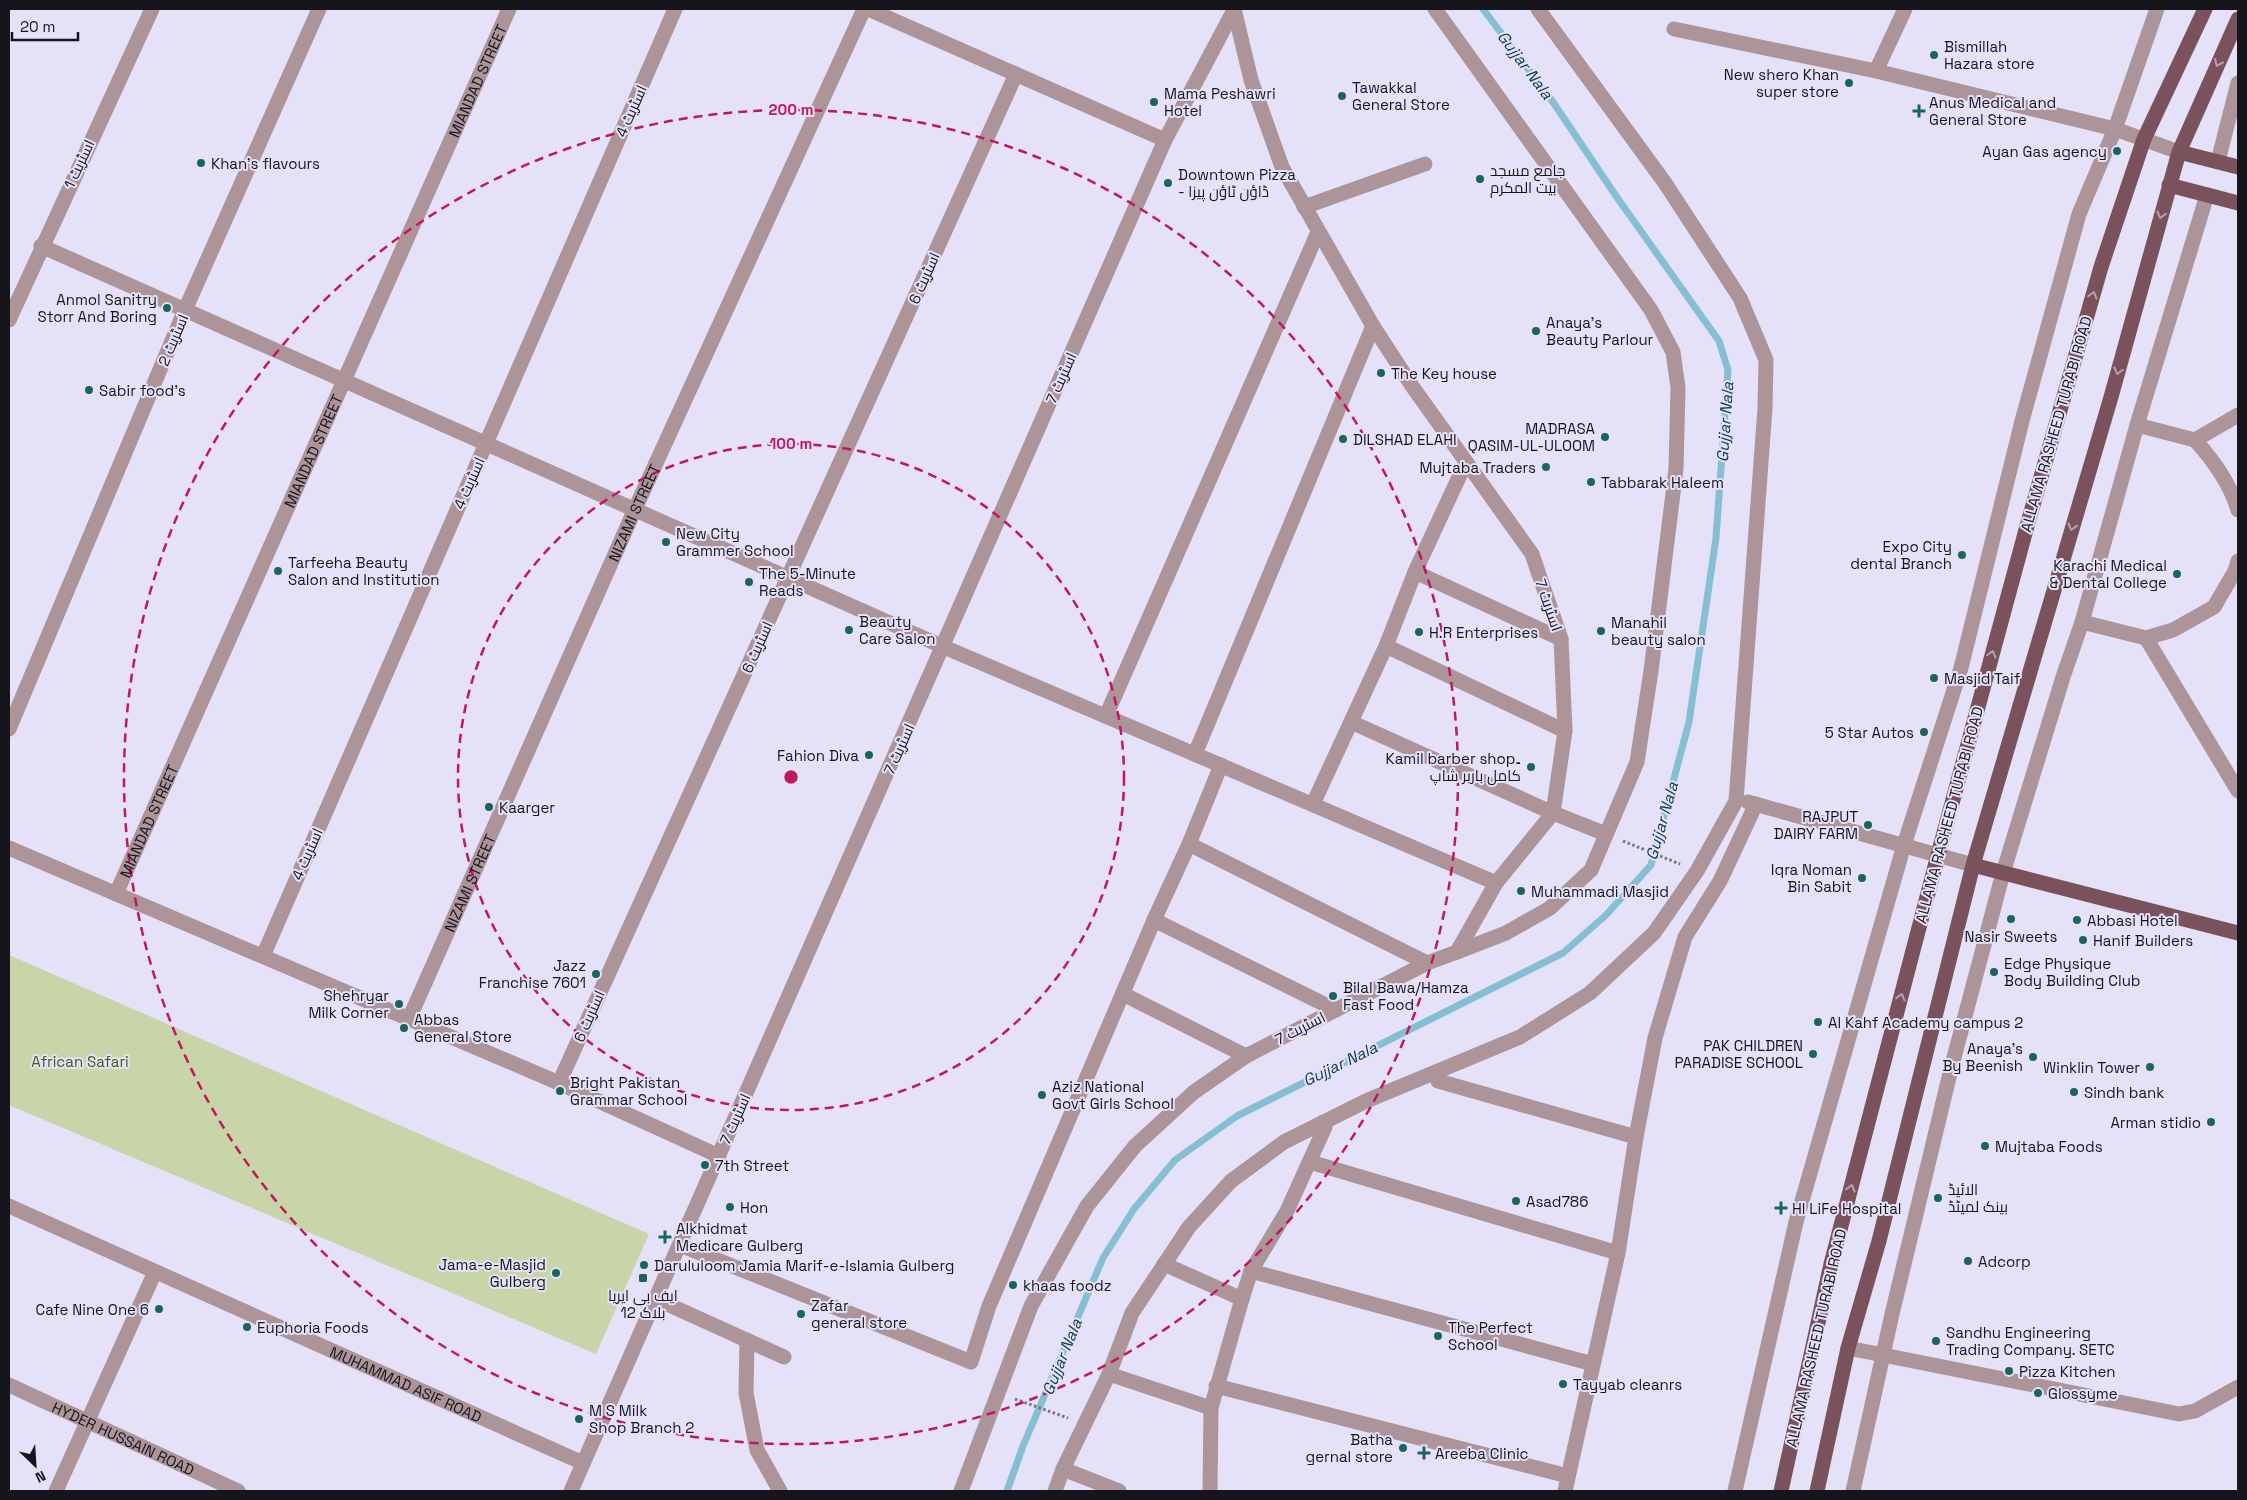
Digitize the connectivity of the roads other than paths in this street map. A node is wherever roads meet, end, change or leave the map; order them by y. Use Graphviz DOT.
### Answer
graph roads {
  1 [pos="152,9"];
  2 [pos="319,9"];
  3 [pos="509,9"];
  4 [pos="675,9"];
  5 [pos="864,9"];
  6 [pos="868,9"];
  7 [pos="1234,9"];
  8 [pos="1435,9"];
  9 [pos="1538,9"];
  10 [pos="1905,9"];
  11 [pos="2157,9"];
  12 [pos="2205,9"];
  13 [pos="2238,18"];
  14 [pos="1674,29"];
  15 [pos="1876,71"];
  16 [pos="1016,74"];
  17 [pos="2238,83"];
  18 [pos="2115,129"];
  19 [pos="2144,139"];
  20 [pos="1165,140"];
  21 [pos="2178,152"];
  22 [pos="2218,161"];
  23 [pos="1425,164"];
  24 [pos="2238,167"];
  25 [pos="2169,185"];
  26 [pos="2207,195"];
  27 [pos="2238,203"];
  28 [pos="1304,207"];
  29 [pos="1318,232"];
  30 [pos="41,246"];
  31 [pos="185,310"];
  32 [pos="9,320"];
  33 [pos="1373,326"];
  34 [pos="344,380"];
  35 [pos="2238,415"];
  36 [pos="2137,425"];
  37 [pos="2195,440"];
  38 [pos="486,443"];
  39 [pos="1466,462"];
  40 [pos="635,509"];
  41 [pos="2238,510"];
  42 [pos="2238,561"];
  43 [pos="1415,572"];
  44 [pos="788,577"];
  45 [pos="2082,622"];
  46 [pos="2146,638"];
  47 [pos="1561,639"];
  48 [pos="1386,646"];
  49 [pos="944,648"];
  50 [pos="1106,716"];
  51 [pos="1351,722"];
  52 [pos="9,729"];
  53 [pos="1565,731"];
  54 [pos="1195,754"];
  55 [pos="1220,765"];
  56 [pos="2238,791"];
  57 [pos="1736,801"];
  58 [pos="1313,804"];
  59 [pos="1756,804"];
  60 [pos="1553,813"];
  61 [pos="1611,836"];
  62 [pos="1189,844"];
  63 [pos="1904,845"];
  64 [pos="9,848"];
  65 [pos="1938,854"];
  66 [pos="1973,865"];
  67 [pos="1697,871"];
  68 [pos="2003,873"];
  69 [pos="1720,880"];
  70 [pos="1496,883"];
  71 [pos="116,894"];
  72 [pos="1154,920"];
  73 [pos="2238,933"];
  74 [pos="1456,952"];
  75 [pos="263,956"];
  76 [pos="1427,963"];
  77 [pos="1123,994"];
  78 [pos="1336,1010"];
  79 [pos="409,1019"];
  80 [pos="1246,1056"];
  81 [pos="1436,1072"];
  82 [pos="559,1083"];
  83 [pos="1323,1122"];
  84 [pos="1636,1137"];
  85 [pos="719,1156"];
  86 [pos="1310,1162"];
  87 [pos="9,1206"];
  88 [pos="680,1245"];
  89 [pos="1618,1253"];
  90 [pos="1164,1264"];
  91 [pos="1251,1271"];
  92 [pos="155,1272"];
  93 [pos="1242,1298"];
  94 [pos="656,1299"];
  95 [pos="747,1340"];
  96 [pos="1848,1348"];
  97 [pos="1883,1354"];
  98 [pos="784,1357"];
  99 [pos="1593,1364"];
  100 [pos="1109,1374"];
  101 [pos="9,1385"];
  102 [pos="1216,1386"];
  103 [pos="2238,1387"];
  104 [pos="1211,1408"];
  105 [pos="87,1423"];
  106 [pos="583,1463"];
  107 [pos="1063,1469"];
  108 [pos="1566,1484"];
  109 [pos="56,1491"];
  110 [pos="238,1491"];
  111 [pos="571,1491"];
  112 [pos="780,1491"];
  113 [pos="961,1491"];
  114 [pos="1055,1491"];
  115 [pos="1119,1491"];
  116 [pos="1210,1491"];
  117 [pos="1735,1491"];
  118 [pos="1781,1491"];
  119 [pos="1817,1491"];
  120 [pos="1853,1491"];
  1 -- 30 [label="street, اسٹریٹ 1"];
  2 -- 31 [label="street, اسٹریٹ 2"];
  3 -- 34 [label="street, MIANDAD STREET"];
  4 -- 38 [label="street, اسٹریٹ 4"];
  5 -- 40 [label="street, NIZAMI STREET"];
  6 -- 16 [label="street"];
  7 -- 20 [label="street, اسٹریٹ 7"];
  7 -- 28 [label="street, اسٹریٹ 7"];
  8 -- 61 [label="street, اسٹریٹ 7"];
  9 -- 57 [label="street"];
  10 -- 15 [label="street"];
  11 -- 18 [label="street"];
  12 -- 19 [label="main road, ALLAMA RASHEED TURABI ROAD"];
  13 -- 21 [label="main road, one-way"];
  14 -- 15 [label="street"];
  15 -- 18 [label="street"];
  16 -- 20 [label="street"];
  16 -- 44 [label="street, اسٹریٹ 6"];
  17 -- 22 [label="street"];
  18 -- 19 [label="street"];
  18 -- 63 [label="street"];
  19 -- 21 [label="street"];
  65 -- 19 [label="main road, ALLAMA RASHEED TURABI ROAD, one-way"];
  20 -- 49 [label="street, اسٹریٹ 7"];
  21 -- 22 [label="main road"];
  21 -- 25 [label="main road"];
  22 -- 24 [label="main road"];
  23 -- 28 [label="street"];
  25 -- 26 [label="main road"];
  25 -- 66 [label="main road, one-way"];
  26 -- 27 [label="main road"];
  26 -- 36 [label="street"];
  28 -- 29 [label="street, اسٹریٹ 7"];
  29 -- 33 [label="street, اسٹریٹ 7"];
  29 -- 50 [label="street"];
  30 -- 31 [label="street"];
  30 -- 32 [label="street, اسٹریٹ 1"];
  31 -- 34 [label="street"];
  31 -- 52 [label="street, اسٹریٹ 2"];
  33 -- 39 [label="street, اسٹریٹ 7"];
  33 -- 54 [label="street"];
  34 -- 38 [label="street"];
  34 -- 71 [label="street, MIANDAD STREET"];
  35 -- 37 [label="street"];
  36 -- 37 [label="street"];
  36 -- 45 [label="street"];
  37 -- 41 [label="street"];
  38 -- 40 [label="street"];
  38 -- 75 [label="street, اسٹریٹ 4"];
  39 -- 43 [label="street"];
  39 -- 47 [label="street, اسٹریٹ 7"];
  40 -- 44 [label="street"];
  40 -- 79 [label="street, NIZAMI STREET"];
  42 -- 46 [label="street"];
  43 -- 47 [label="street"];
  43 -- 48 [label="street"];
  44 -- 49 [label="street"];
  44 -- 82 [label="street, اسٹریٹ 6"];
  45 -- 46 [label="street"];
  45 -- 68 [label="street"];
  46 -- 56 [label="street"];
  47 -- 53 [label="street, اسٹریٹ 7"];
  48 -- 51 [label="street"];
  48 -- 53 [label="street"];
  49 -- 50 [label="street"];
  49 -- 85 [label="street, اسٹریٹ 7"];
  50 -- 54 [label="street"];
  51 -- 58 [label="street"];
  51 -- 60 [label="street"];
  53 -- 60 [label="street, اسٹریٹ 7"];
  54 -- 55 [label="street"];
  55 -- 58 [label="street"];
  55 -- 62 [label="street"];
  57 -- 59 [label="street"];
  57 -- 67 [label="street"];
  58 -- 70 [label="street"];
  59 -- 63 [label="street"];
  59 -- 69 [label="street"];
  60 -- 61 [label="street"];
  60 -- 70 [label="street"];
  61 -- 74 [label="street, اسٹریٹ 7"];
  62 -- 72 [label="street"];
  62 -- 76 [label="street"];
  63 -- 65 [label="street"];
  63 -- 117 [label="street"];
  64 -- 71 [label="street"];
  65 -- 66 [label="street"];
  118 -- 65 [label="main road, ALLAMA RASHEED TURABI ROAD, one-way"];
  66 -- 68 [label="main road"];
  66 -- 96 [label="main road"];
  67 -- 69 [label="street"];
  67 -- 81 [label="street"];
  68 -- 73 [label="main road"];
  68 -- 97 [label="street"];
  69 -- 84 [label="street"];
  70 -- 74 [label="street"];
  71 -- 75 [label="street"];
  72 -- 77 [label="street"];
  72 -- 78 [label="street"];
  74 -- 76 [label="street, اسٹریٹ 7"];
  75 -- 79 [label="street"];
  76 -- 78 [label="street, اسٹریٹ 7"];
  77 -- 80 [label="street"];
  77 -- 88 [label="street"];
  78 -- 80 [label="street, اسٹریٹ 7"];
  79 -- 82 [label="street"];
  80 -- 113 [label="street, اسٹریٹ 7"];
  81 -- 83 [label="street"];
  81 -- 84 [label="street"];
  82 -- 85 [label="street"];
  83 -- 86 [label="street"];
  83 -- 90 [label="street"];
  84 -- 89 [label="street"];
  85 -- 88 [label="street, اسٹریٹ 7"];
  86 -- 89 [label="street"];
  86 -- 91 [label="street"];
  87 -- 92 [label="street, MUHAMMAD ASIF ROAD"];
  88 -- 94 [label="street, اسٹریٹ 7"];
  89 -- 99 [label="street"];
  90 -- 93 [label="street"];
  90 -- 100 [label="street"];
  91 -- 93 [label="street"];
  91 -- 99 [label="street"];
  92 -- 105 [label="street"];
  92 -- 106 [label="street, MUHAMMAD ASIF ROAD"];
  93 -- 102 [label="street"];
  94 -- 95 [label="street"];
  94 -- 106 [label="street, اسٹریٹ 7"];
  95 -- 98 [label="street"];
  95 -- 112 [label="street"];
  96 -- 97 [label="street"];
  96 -- 119 [label="main road"];
  97 -- 103 [label="street"];
  97 -- 120 [label="street"];
  99 -- 108 [label="street"];
  100 -- 104 [label="street"];
  100 -- 107 [label="street"];
  101 -- 105 [label="street, HYDER HUSSAIN ROAD"];
  102 -- 104 [label="street"];
  102 -- 108 [label="street"];
  104 -- 116 [label="street"];
  105 -- 109 [label="street"];
  105 -- 110 [label="street, HYDER HUSSAIN ROAD"];
  106 -- 111 [label="street, اسٹریٹ 7"];
  107 -- 114 [label="street"];
  107 -- 115 [label="street"];
}
